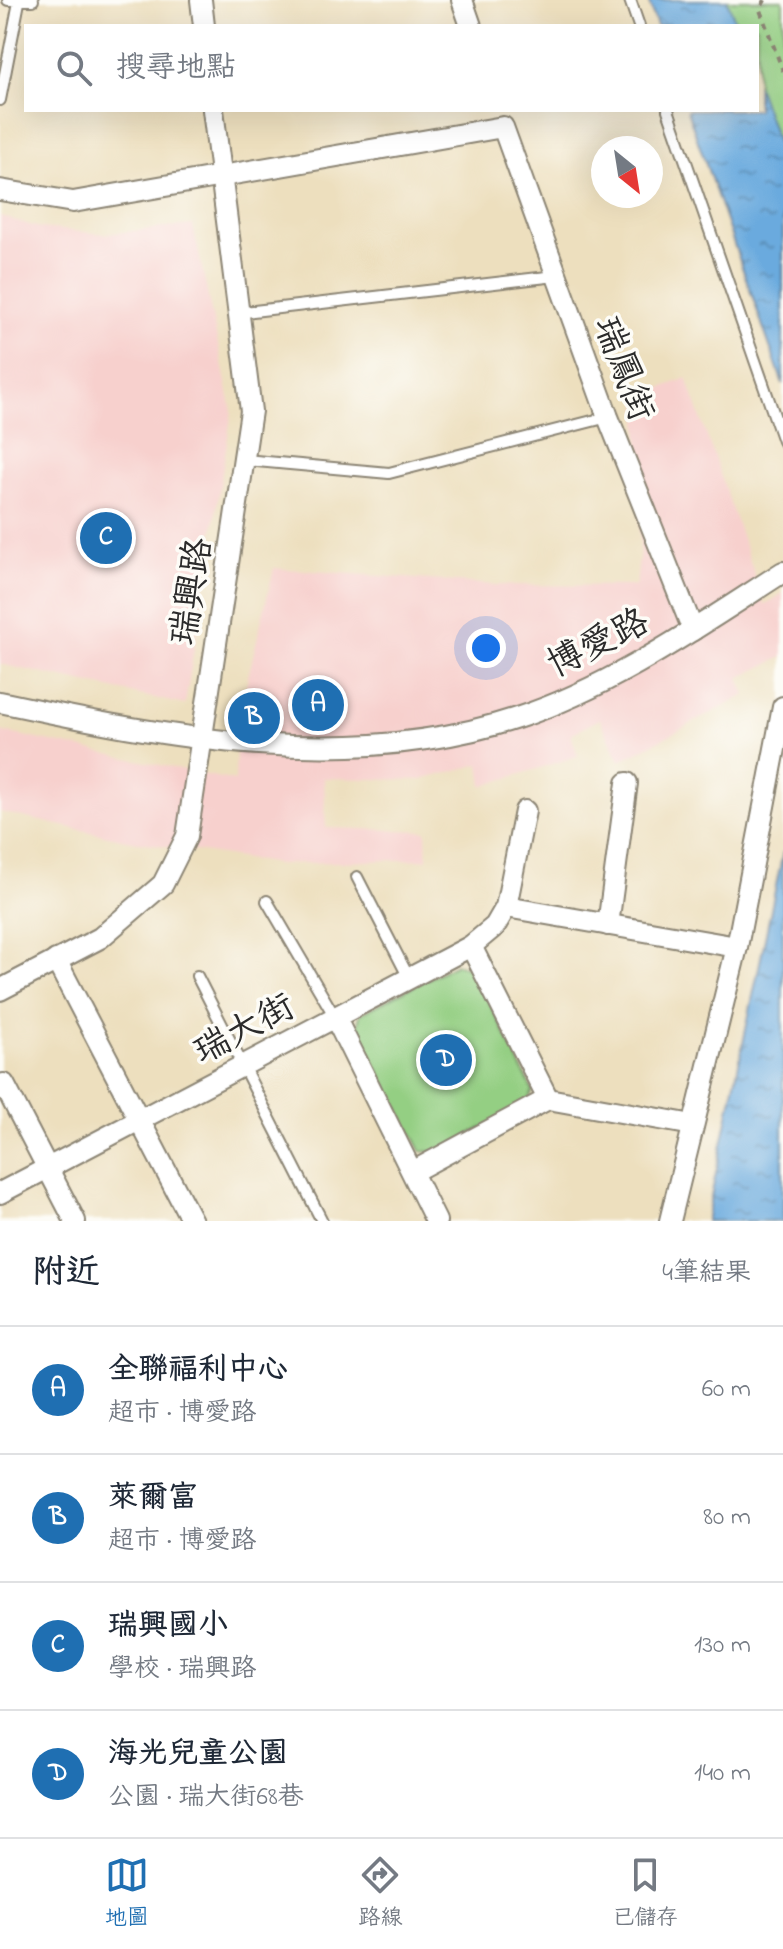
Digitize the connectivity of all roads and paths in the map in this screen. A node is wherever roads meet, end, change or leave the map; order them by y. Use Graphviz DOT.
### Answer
graph roads {
  1 [pos="33,0"];
  2 [pos="201,0"];
  3 [pos="462,0"];
  4 [pos="630,0"];
  5 [pos="765,0"];
  6 [pos="14,1"];
  7 [pos="204,24"];
  8 [pos="470,24"];
  9 [pos="638,24"];
  10 [pos="783,71"];
  11 [pos="0,100"];
  12 [pos="213,112"];
  13 [pos="669,112"];
  14 [pos="500,118"];
  15 [pos="220,178"];
  16 [pos="0,190"];
  17 [pos="556,276"];
  18 [pos="236,313"];
  19 [pos="608,417"];
  20 [pos="783,441"];
  21 [pos="244,460"];
  22 [pos="783,572"];
  23 [pos="693,630"];
  24 [pos="0,702"];
  25 [pos="783,707"];
  26 [pos="200,740"];
  27 [pos="627,783"];
  28 [pos="525,811"];
  29 [pos="357,877"];
  30 [pos="267,901"];
  31 [pos="506,907"];
  32 [pos="608,925"];
  33 [pos="471,946"];
  34 [pos="737,947"];
  35 [pos="56,960"];
  36 [pos="197,976"];
  37 [pos="409,978"];
  38 [pos="0,990"];
  39 [pos="335,1017"];
  40 [pos="244,1065"];
  41 [pos="4,1084"];
  42 [pos="548,1099"];
  43 [pos="140,1120"];
  44 [pos="693,1125"];
  45 [pos="48,1168"];
  46 [pos="414,1171"];
  47 [pos="0,1193"];
  48 [pos="75,1221"];
  49 [pos="192,1221"];
  50 [pos="322,1221"];
  51 [pos="436,1221"];
  52 [pos="670,1221"];
  1 -- 6 [label="lane"];
  2 -- 7 [label="street"];
  3 -- 8 [label="street"];
  4 -- 9 [label="lane"];
  5 -- 10 [label="path"];
  6 -- 11 [label="lane"];
  12 -- 15 [label="street, 瑞興路"];
  13 -- 20 [label="lane"];
  14 -- 15 [label="street, 瑞鳳街"];
  14 -- 17 [label="street, 瑞鳳街"];
  15 -- 16 [label="street, 瑞鳳街"];
  15 -- 18 [label="street, 瑞興路"];
  17 -- 18 [label="lane"];
  17 -- 19 [label="street, 瑞鳳街"];
  18 -- 21 [label="street, 瑞興路"];
  19 -- 21 [label="lane"];
  19 -- 23 [label="street, 瑞鳳街"];
  21 -- 26 [label="street, 瑞興路"];
  22 -- 23 [label="street, 博愛路"];
  23 -- 26 [label="street, 博愛路"];
  24 -- 26 [label="street, 博愛路"];
  25 -- 34 [label="street"];
  26 -- 35 [label="street, 瑞興路"];
  27 -- 32 [label="street"];
  28 -- 31 [label="street"];
  29 -- 37 [label="lane"];
  30 -- 39 [label="lane"];
  31 -- 32 [label="street"];
  31 -- 33 [label="street, 瑞大街"];
  32 -- 34 [label="street"];
  33 -- 37 [label="street, 瑞大街"];
  33 -- 42 [label="street"];
  34 -- 44 [label="street"];
  35 -- 38 [label="street, 瑞興路"];
  35 -- 43 [label="street"];
  36 -- 40 [label="lane"];
  37 -- 39 [label="street, 瑞大街"];
  39 -- 40 [label="street, 瑞大街"];
  39 -- 46 [label="street"];
  40 -- 43 [label="street, 瑞大街"];
  40 -- 50 [label="lane"];
  41 -- 45 [label="street"];
  42 -- 44 [label="street"];
  42 -- 46 [label="street"];
  43 -- 45 [label="street, 瑞大街"];
  43 -- 49 [label="street"];
  44 -- 52 [label="street"];
  45 -- 47 [label="street, 瑞大街"];
  45 -- 48 [label="street"];
  46 -- 51 [label="street"];
}
